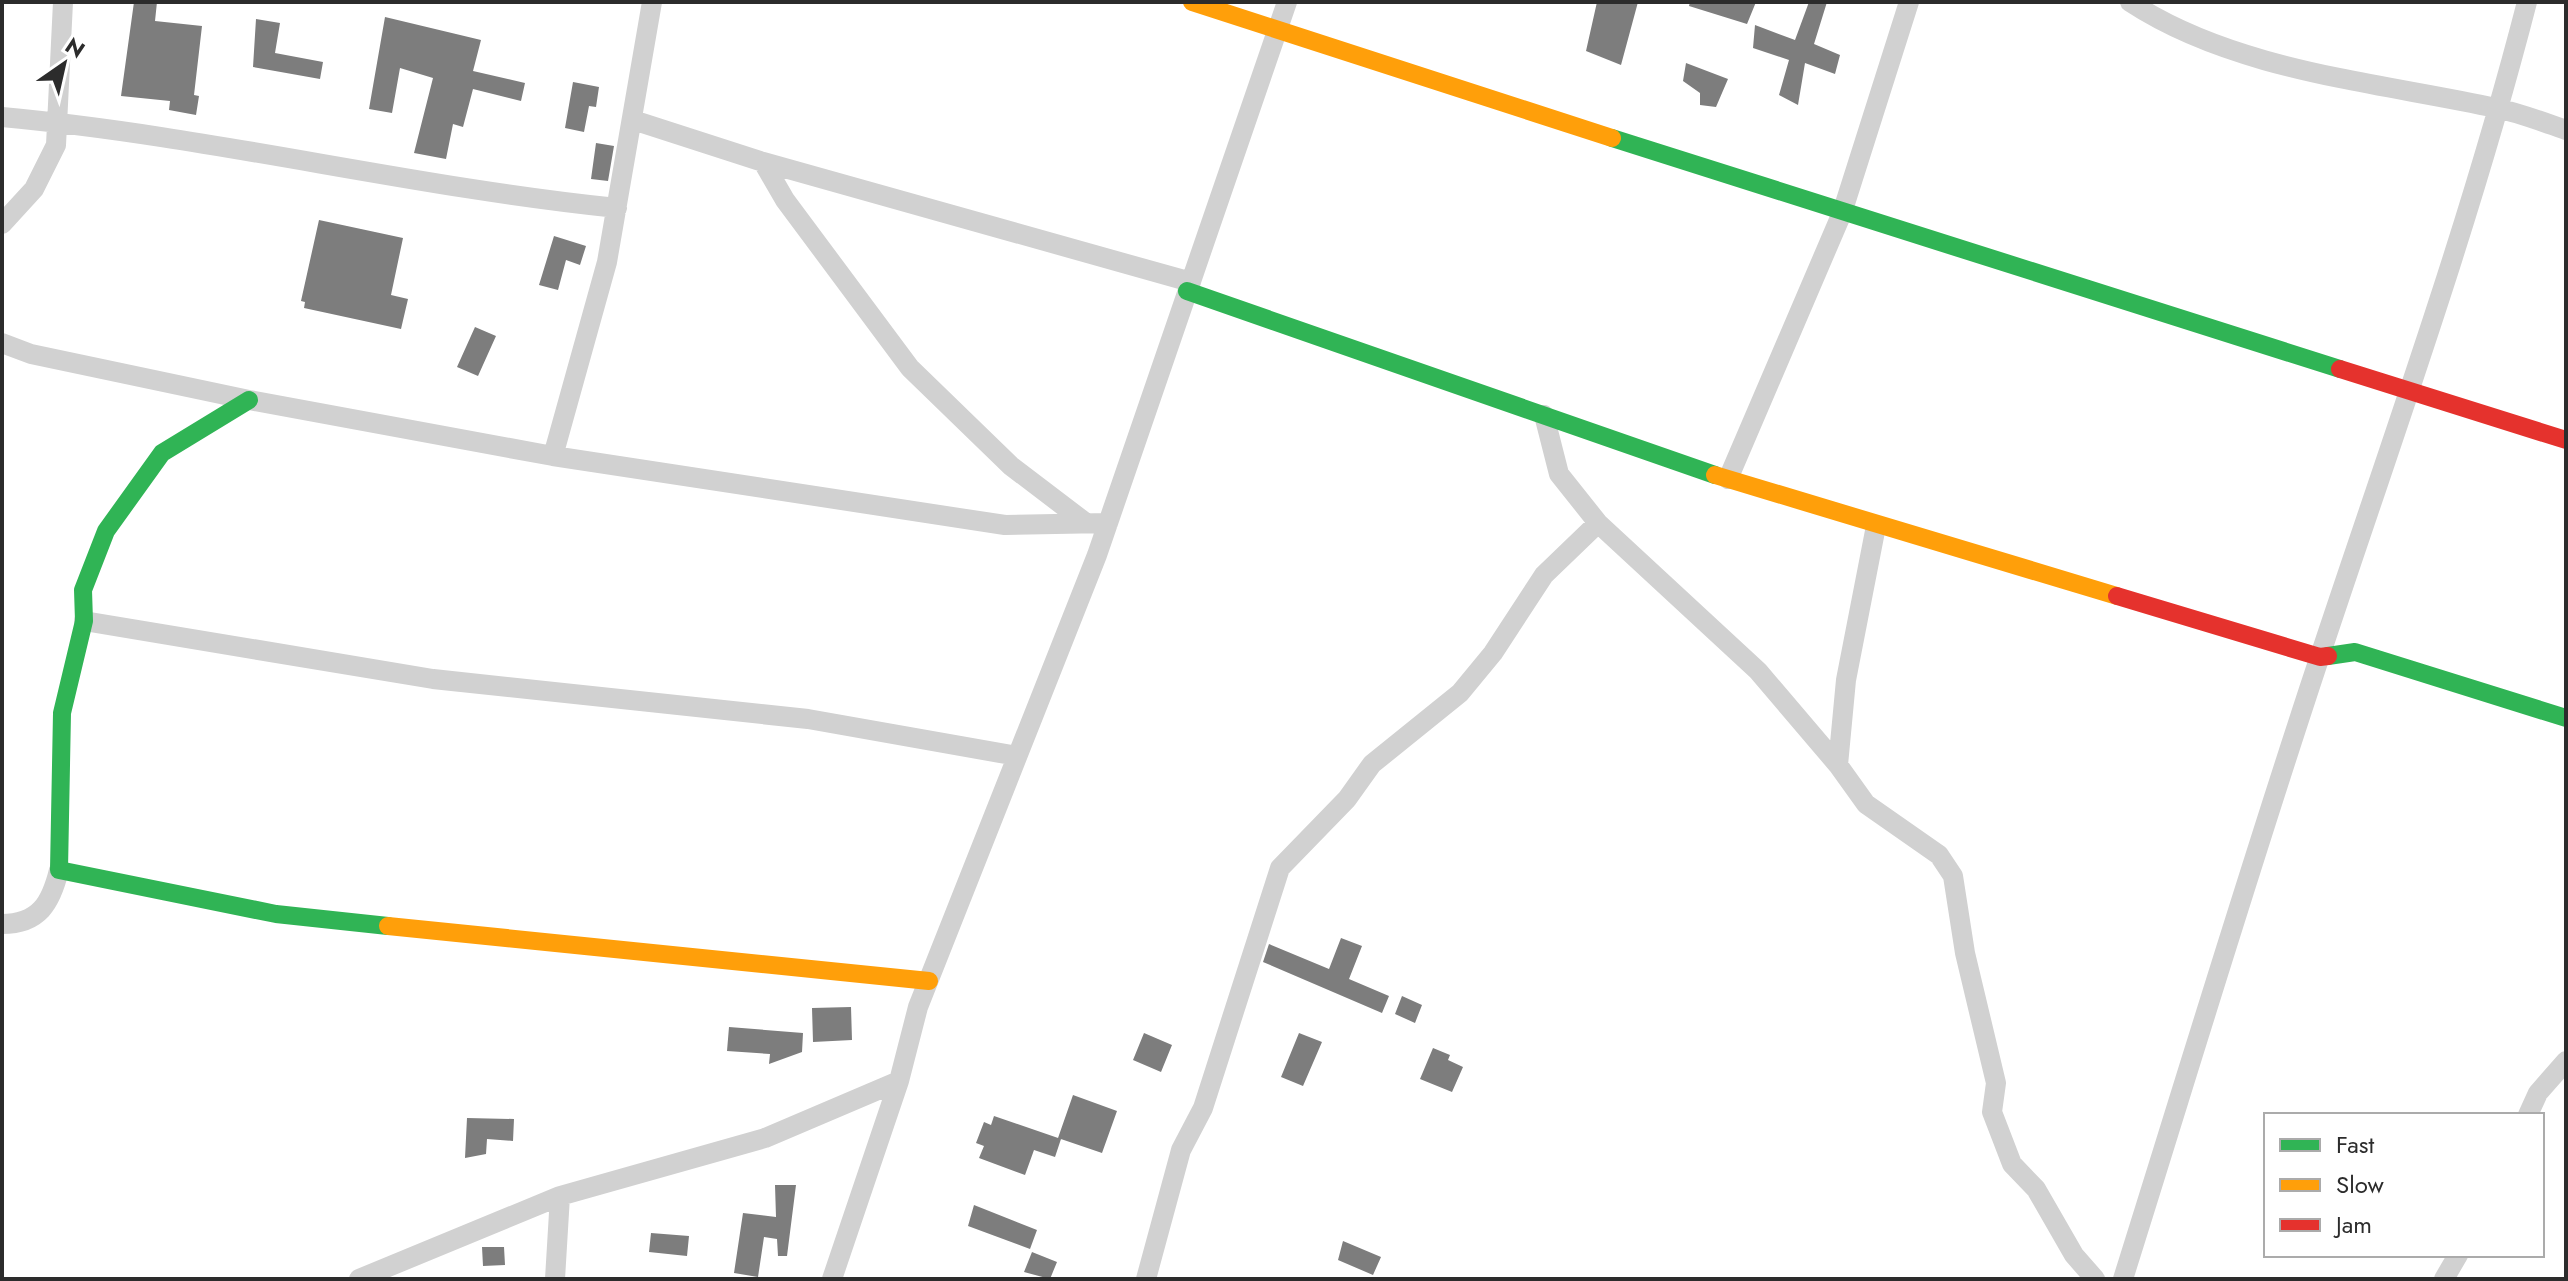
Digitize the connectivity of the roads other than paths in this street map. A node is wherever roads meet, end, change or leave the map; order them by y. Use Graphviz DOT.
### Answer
graph roads {
  1 [pos="63,2"];
  2 [pos="652,2"];
  3 [pos="1192,2"];
  4 [pos="1287,2"];
  5 [pos="1909,2"];
  6 [pos="2130,2"];
  7 [pos="2527,2"];
  8 [pos="1278,31"];
  9 [pos="2499,109"];
  10 [pos="2,117"];
  11 [pos="633,120"];
  12 [pos="57,122"];
  13 [pos="2566,130"];
  14 [pos="763,162"];
  15 [pos="617,208"];
  16 [pos="1842,213"];
  17 [pos="2,224"];
  18 [pos="1189,286"];
  19 [pos="2,343"];
  20 [pos="2411,393"];
  21 [pos="249,400"];
  22 [pos="1544,415"];
  23 [pos="2566,440"];
  24 [pos="553,456"];
  25 [pos="1728,479"];
  26 [pos="1086,523"];
  27 [pos="1108,523"];
  28 [pos="1598,523"];
  29 [pos="1876,526"];
  30 [pos="84,621"];
  31 [pos="2320,657"];
  32 [pos="2566,718"];
  33 [pos="1017,756"];
  34 [pos="1838,765"];
  35 [pos="59,870"];
  36 [pos="2,924"];
  37 [pos="929,981"];
  38 [pos="2566,1061"];
  39 [pos="899,1081"];
  40 [pos="2529,1113"];
  41 [pos="560,1196"];
  42 [pos="2457,1257"];
  43 [pos="359,1279"];
  44 [pos="555,1279"];
  45 [pos="832,1279"];
  46 [pos="1146,1279"];
  47 [pos="2095,1279"];
  48 [pos="2123,1279"];
  49 [pos="2444,1279"];
  1 -- 12 [label="street"];
  2 -- 11 [label="street"];
  3 -- 8 [label="street"];
  4 -- 8 [label="street"];
  5 -- 16 [label="street"];
  6 -- 9 [label="street"];
  7 -- 9 [label="street"];
  8 -- 16 [label="street"];
  8 -- 18 [label="street"];
  9 -- 13 [label="street"];
  9 -- 20 [label="street"];
  10 -- 12 [label="street"];
  11 -- 14 [label="street"];
  11 -- 15 [label="street"];
  12 -- 15 [label="street"];
  12 -- 17 [label="street"];
  14 -- 18 [label="street"];
  14 -- 26 [label="street"];
  15 -- 24 [label="street"];
  16 -- 20 [label="street"];
  16 -- 25 [label="street"];
  18 -- 22 [label="street"];
  18 -- 27 [label="street"];
  19 -- 21 [label="street"];
  20 -- 23 [label="street"];
  20 -- 31 [label="street"];
  21 -- 24 [label="street"];
  21 -- 30 [label="street"];
  22 -- 25 [label="street"];
  22 -- 28 [label="street"];
  24 -- 26 [label="street"];
  25 -- 29 [label="street"];
  26 -- 27 [label="street"];
  27 -- 33 [label="street"];
  28 -- 34 [label="street"];
  28 -- 46 [label="street"];
  29 -- 31 [label="street"];
  29 -- 34 [label="street"];
  30 -- 33 [label="street"];
  30 -- 35 [label="street"];
  31 -- 32 [label="street"];
  31 -- 48 [label="street"];
  33 -- 37 [label="street"];
  34 -- 47 [label="street"];
  35 -- 36 [label="street"];
  35 -- 37 [label="street"];
  37 -- 39 [label="street"];
  38 -- 40 [label="street"];
  39 -- 41 [label="street"];
  39 -- 45 [label="street"];
  41 -- 43 [label="street"];
  41 -- 44 [label="street"];
  42 -- 49 [label="street"];
}
